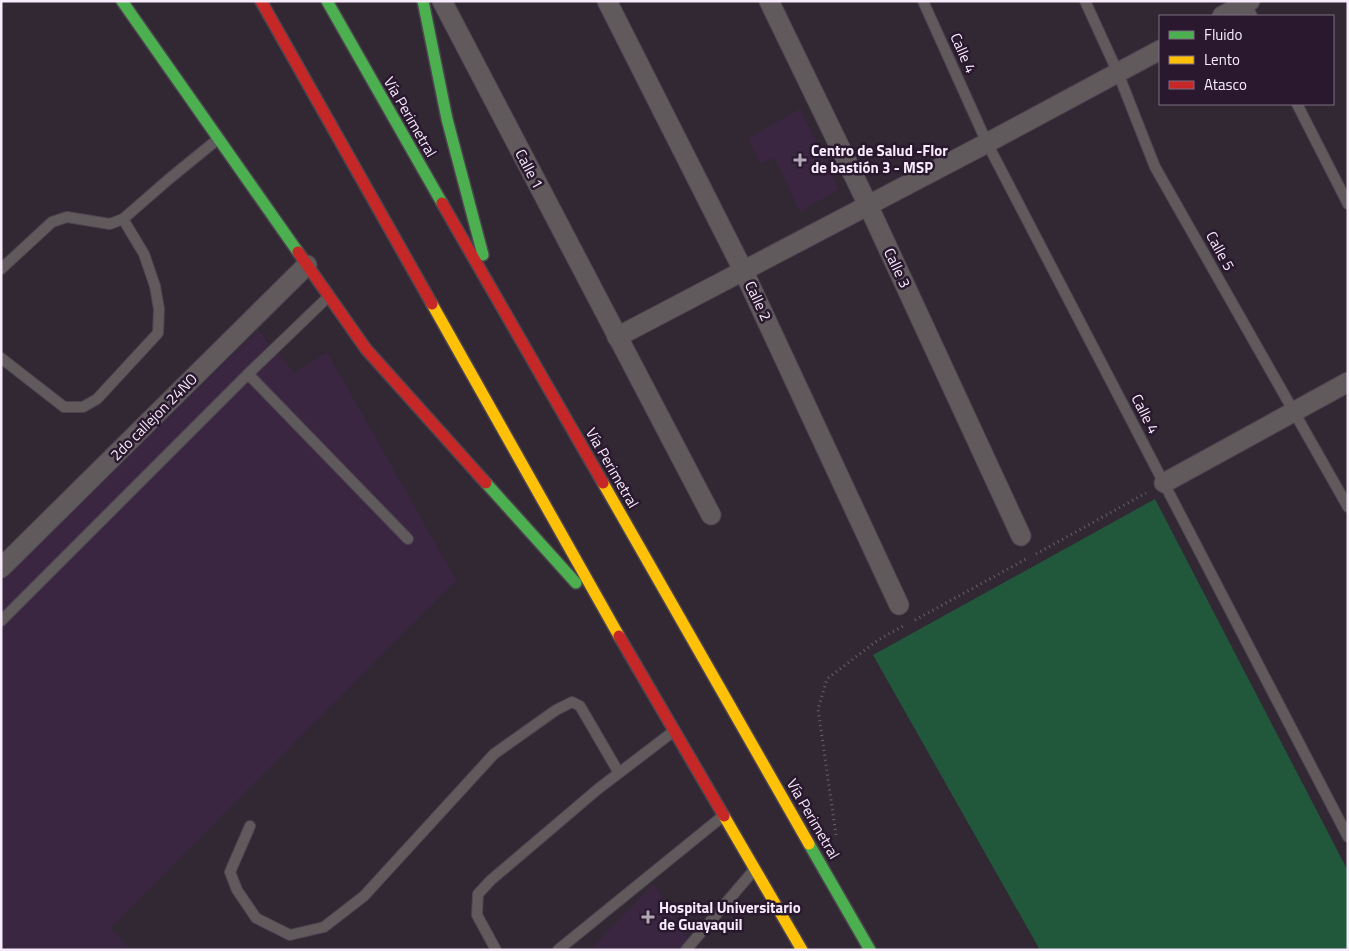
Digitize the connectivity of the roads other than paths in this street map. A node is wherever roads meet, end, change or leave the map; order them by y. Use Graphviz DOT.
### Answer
graph roads {
  1 [pos="122,1"];
  2 [pos="261,1"];
  3 [pos="327,1"];
  4 [pos="423,1"];
  5 [pos="442,1"];
  6 [pos="607,1"];
  7 [pos="769,1"];
  8 [pos="923,1"];
  9 [pos="1086,1"];
  10 [pos="1248,6"];
  11 [pos="1225,15"];
  12 [pos="1159,51"];
  13 [pos="1118,73"];
  14 [pos="1298,105"];
  15 [pos="218,139"];
  16 [pos="987,143"];
  17 [pos="1348,204"];
  18 [pos="868,205"];
  19 [pos="123,219"];
  20 [pos="307,265"];
  21 [pos="1,269"];
  22 [pos="743,270"];
  23 [pos="493,292"];
  24 [pos="328,296"];
  25 [pos="617,336"];
  26 [pos="1,358"];
  27 [pos="248,374"];
  28 [pos="1348,382"];
  29 [pos="1294,412"];
  30 [pos="1164,484"];
  31 [pos="1348,507"];
  32 [pos="711,515"];
  33 [pos="1021,536"];
  34 [pos="408,539"];
  35 [pos="1,568"];
  36 [pos="899,604"];
  37 [pos="1,621"];
  38 [pos="610,622"];
  39 [pos="675,730"];
  40 [pos="619,773"];
  41 [pos="724,816"];
  42 [pos="250,826"];
  43 [pos="1348,837"];
  44 [pos="755,869"];
  45 [pos="496,950"];
  46 [pos="558,950"];
  47 [pos="686,950"];
  48 [pos="802,950"];
  49 [pos="870,950"];
  1 -- 15 [label="highway"];
  2 -- 38 [label="highway"];
  3 -- 23 [label="highway, Vía Perimetral"];
  4 -- 23 [label="highway"];
  5 -- 25 [label="street, Calle 1"];
  6 -- 22 [label="street, Calle 2"];
  7 -- 18 [label="street, Calle 3"];
  8 -- 16 [label="lane, Calle 4"];
  9 -- 13 [label="lane, Calle 5"];
  10 -- 11 [label="street"];
  12 -- 13 [label="street"];
  13 -- 16 [label="street"];
  13 -- 29 [label="lane, Calle 5"];
  14 -- 17 [label="lane"];
  15 -- 19 [label="lane"];
  15 -- 20 [label="highway"];
  16 -- 18 [label="street"];
  16 -- 30 [label="lane, Calle 4"];
  18 -- 22 [label="street"];
  18 -- 33 [label="street, Calle 3"];
  19 -- 21 [label="lane"];
  19 -- 26 [label="lane"];
  20 -- 24 [label="highway"];
  20 -- 35 [label="street, 2do callejon 24NO"];
  22 -- 25 [label="street"];
  22 -- 36 [label="street, Calle 2"];
  23 -- 49 [label="highway, Vía Perimetral"];
  24 -- 27 [label="lane"];
  24 -- 38 [label="highway"];
  25 -- 32 [label="street, Calle 1"];
  27 -- 34 [label="lane"];
  27 -- 37 [label="lane"];
  28 -- 29 [label="street"];
  29 -- 30 [label="street"];
  29 -- 31 [label="lane, Calle 5"];
  30 -- 43 [label="lane, Calle 4"];
  38 -- 39 [label="highway"];
  39 -- 40 [label="lane"];
  39 -- 41 [label="highway"];
  40 -- 42 [label="lane"];
  40 -- 45 [label="lane"];
  41 -- 44 [label="highway"];
  41 -- 46 [label="lane"];
  44 -- 47 [label="lane"];
  44 -- 48 [label="highway"];
}
